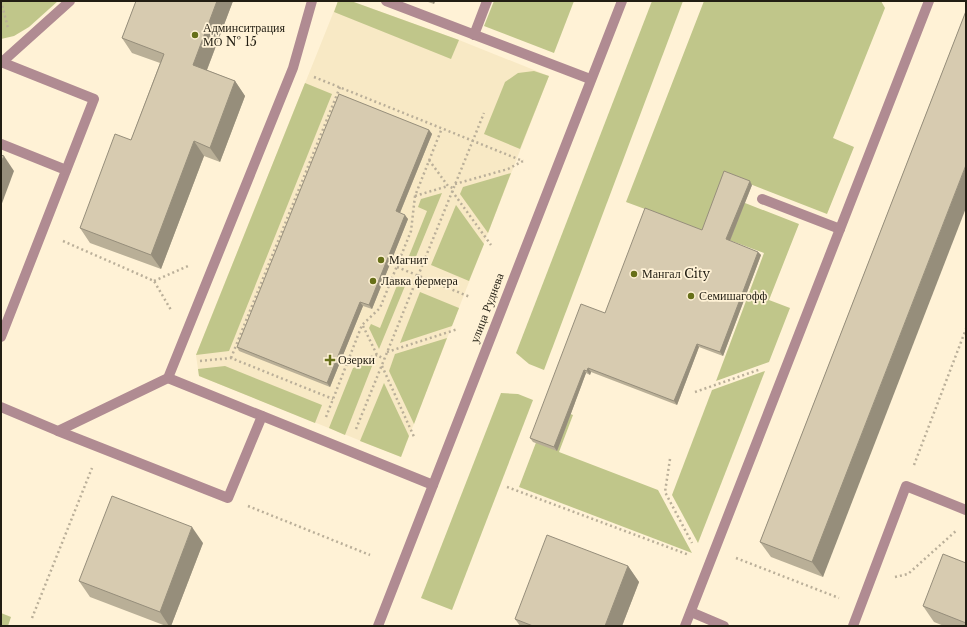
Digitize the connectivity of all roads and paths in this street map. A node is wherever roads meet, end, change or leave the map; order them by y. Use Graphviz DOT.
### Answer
graph roads {
  1 [pos="70,1"];
  2 [pos="312,1"];
  3 [pos="386,1"];
  4 [pos="487,1"];
  5 [pos="622,1"];
  6 [pos="929,1"];
  7 [pos="474,35"];
  8 [pos="1,63"];
  9 [pos="293,68"];
  10 [pos="590,79"];
  11 [pos="340,87"];
  12 [pos="484,113"];
  13 [pos="442,128"];
  14 [pos="473,140"];
  15 [pos="1,144"];
  16 [pos="429,160"];
  17 [pos="66,170"];
  18 [pos="455,184"];
  19 [pos="448,186"];
  20 [pos="453,190"];
  21 [pos="415,196"];
  22 [pos="762,199"];
  23 [pos="840,229"];
  24 [pos="42,232"];
  25 [pos="491,245"];
  26 [pos="218,254"];
  27 [pos="397,267"];
  28 [pos="418,276"];
  29 [pos="154,281"];
  30 [pos="470,297"];
  31 [pos="362,325"];
  32 [pos="458,329"];
  33 [pos="966,329"];
  34 [pos="185,335"];
  35 [pos="1,337"];
  36 [pos="387,352"];
  37 [pos="376,355"];
  38 [pos="232,358"];
  39 [pos="384,359"];
  40 [pos="789,359"];
  41 [pos="173,364"];
  42 [pos="346,365"];
  43 [pos="382,366"];
  44 [pos="168,378"];
  45 [pos="696,392"];
  46 [pos="333,399"];
  47 [pos="1,407"];
  48 [pos="262,416"];
  49 [pos="325,419"];
  50 [pos="58,431"];
  51 [pos="415,439"];
  52 [pos="100,448"];
  53 [pos="347,450"];
  54 [pos="670,459"];
  55 [pos="433,485"];
  56 [pos="906,486"];
  57 [pos="507,487"];
  58 [pos="228,498"];
  59 [pos="966,510"];
  60 [pos="960,528"];
  61 [pos="715,550"];
  62 [pos="370,555"];
  63 [pos="710,563"];
  64 [pos="869,583"];
  65 [pos="860,606"];
  66 [pos="691,612"];
  67 [pos="32,618"];
  68 [pos="378,626"];
  69 [pos="685,626"];
  70 [pos="724,626"];
  71 [pos="853,626"];
  1 -- 8 [label="street"];
  2 -- 9 [label="street"];
  3 -- 7 [label="street"];
  4 -- 7 [label="street"];
  5 -- 10 [label="street, улица Руднева"];
  6 -- 23 [label="street"];
  7 -- 10 [label="street"];
  8 -- 17 [label="street"];
  9 -- 11 [label="path"];
  9 -- 26 [label="street"];
  10 -- 55 [label="street, улица Руднева"];
  11 -- 13 [label="path"];
  11 -- 38 [label="path"];
  12 -- 14 [label="path"];
  13 -- 14 [label="path"];
  13 -- 16 [label="path"];
  14 -- 18 [label="path"];
  14 -- 18 [label="path"];
  15 -- 17 [label="street"];
  16 -- 19 [label="path"];
  16 -- 21 [label="path"];
  17 -- 24 [label="street"];
  18 -- 20 [label="path"];
  19 -- 20 [label="path"];
  19 -- 21 [label="path"];
  20 -- 25 [label="path"];
  20 -- 28 [label="path"];
  21 -- 27 [label="path"];
  22 -- 23 [label="street"];
  23 -- 40 [label="street"];
  24 -- 29 [label="path"];
  24 -- 35 [label="street"];
  26 -- 29 [label="path"];
  26 -- 34 [label="street"];
  27 -- 28 [label="path"];
  27 -- 31 [label="path"];
  28 -- 30 [label="path"];
  28 -- 36 [label="path"];
  29 -- 34 [label="path"];
  31 -- 37 [label="path"];
  31 -- 42 [label="path"];
  32 -- 36 [label="path"];
  33 -- 56 [label="path"];
  34 -- 41 [label="street"];
  36 -- 39 [label="path"];
  37 -- 39 [label="path"];
  37 -- 42 [label="path"];
  38 -- 41 [label="path"];
  38 -- 46 [label="path"];
  39 -- 43 [label="path"];
  40 -- 45 [label="path"];
  40 -- 61 [label="street"];
  41 -- 44 [label="street"];
  42 -- 46 [label="path"];
  43 -- 51 [label="path"];
  43 -- 53 [label="path"];
  44 -- 48 [label="street"];
  44 -- 50 [label="street"];
  46 -- 49 [label="path"];
  47 -- 50 [label="street"];
  48 -- 53 [label="street"];
  48 -- 58 [label="street"];
  50 -- 52 [label="street"];
  52 -- 58 [label="street"];
  52 -- 67 [label="path"];
  53 -- 55 [label="street"];
  54 -- 63 [label="path"];
  55 -- 68 [label="street, улица Руднева"];
  56 -- 59 [label="street"];
  56 -- 64 [label="street"];
  57 -- 63 [label="path"];
  58 -- 62 [label="path"];
  60 -- 64 [label="path"];
  61 -- 63 [label="street"];
  61 -- 65 [label="path"];
  63 -- 66 [label="street"];
  64 -- 65 [label="street"];
  65 -- 71 [label="street"];
  66 -- 69 [label="street"];
  66 -- 70 [label="street"];
}
